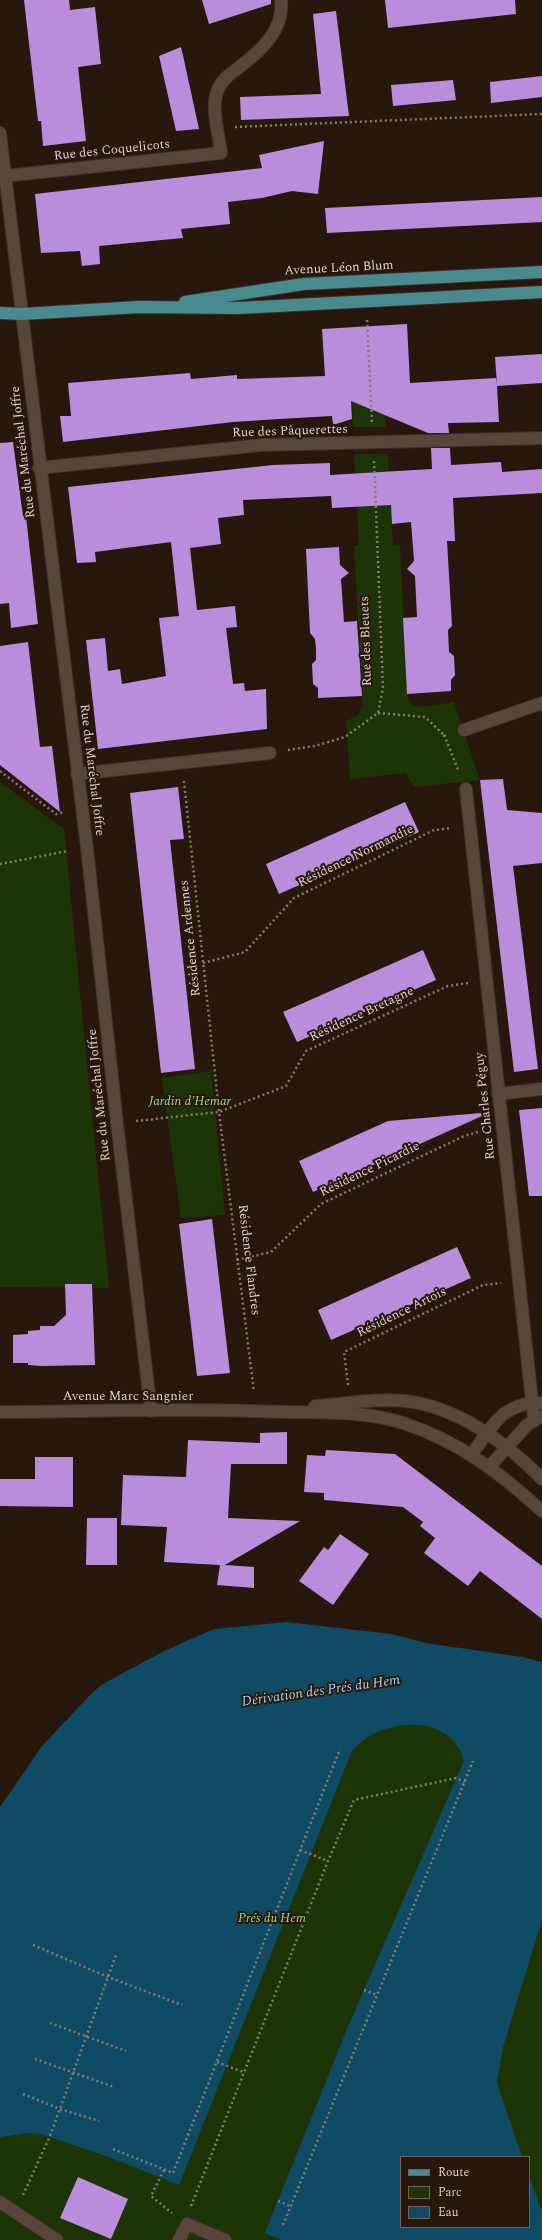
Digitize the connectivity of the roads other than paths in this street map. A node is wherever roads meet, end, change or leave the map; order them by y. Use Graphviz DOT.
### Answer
graph roads {
  1 [pos="281,0"];
  2 [pos="0,133"];
  3 [pos="5,176"];
  4 [pos="542,272"];
  5 [pos="542,292"];
  6 [pos="139,308"];
  7 [pos="0,313"];
  8 [pos="22,314"];
  9 [pos="0,322"];
  10 [pos="542,438"];
  11 [pos="39,468"];
  12 [pos="542,703"];
  13 [pos="464,730"];
  14 [pos="270,753"];
  15 [pos="78,774"];
  16 [pos="466,789"];
  17 [pos="542,1089"];
  18 [pos="498,1094"];
  19 [pos="537,1402"];
  20 [pos="151,1411"];
  21 [pos="256,1411"];
  22 [pos="0,1412"];
  23 [pos="538,1418"];
  24 [pos="486,1434"];
  25 [pos="505,1448"];
  26 [pos="472,1454"];
  27 [pos="490,1466"];
  28 [pos="542,1479"];
  29 [pos="542,1511"];
  30 [pos="0,2202"];
  31 [pos="57,2240"];
  32 [pos="179,2240"];
  33 [pos="225,2240"];
  1 -- 3 [label="street, Rue des Coquelicots"];
  2 -- 3 [label="street, Rue du Maréchal Joffre"];
  3 -- 8 [label="street, Rue du Maréchal Joffre"];
  4 -- 6 [label="main road, Avenue Léon Blum"];
  5 -- 6 [label="main road, Avenue Léon Blum"];
  6 -- 8 [label="main road, Avenue Léon Blum"];
  7 -- 8 [label="main road, Avenue Léon Blum"];
  8 -- 9 [label="main road, Avenue Léon Blum"];
  8 -- 11 [label="street, Rue du Maréchal Joffre"];
  10 -- 11 [label="street, Rue des Pâquerettes"];
  11 -- 15 [label="street, Rue du Maréchal Joffre"];
  12 -- 13 [label="street"];
  14 -- 15 [label="street"];
  15 -- 20 [label="street, Rue du Maréchal Joffre"];
  16 -- 18 [label="street, Rue Charles Péguy"];
  17 -- 18 [label="street"];
  18 -- 19 [label="street, Rue Charles Péguy"];
  19 -- 23 [label="street, Rue Charles Péguy"];
  19 -- 24 [label="street"];
  20 -- 21 [label="street, Avenue Marc Sangnier"];
  20 -- 22 [label="street, Avenue Marc Sangnier"];
  21 -- 24 [label="street, Avenue Marc Sangnier"];
  21 -- 26 [label="street, Avenue Marc Sangnier"];
  23 -- 25 [label="street"];
  24 -- 25 [label="street, Avenue Marc Sangnier"];
  24 -- 26 [label="street"];
  25 -- 27 [label="street"];
  25 -- 28 [label="street, Avenue Marc Sangnier"];
  26 -- 27 [label="street, Avenue Marc Sangnier"];
  27 -- 29 [label="street, Avenue Marc Sangnier"];
  30 -- 31 [label="street"];
  32 -- 33 [label="street"];
}
